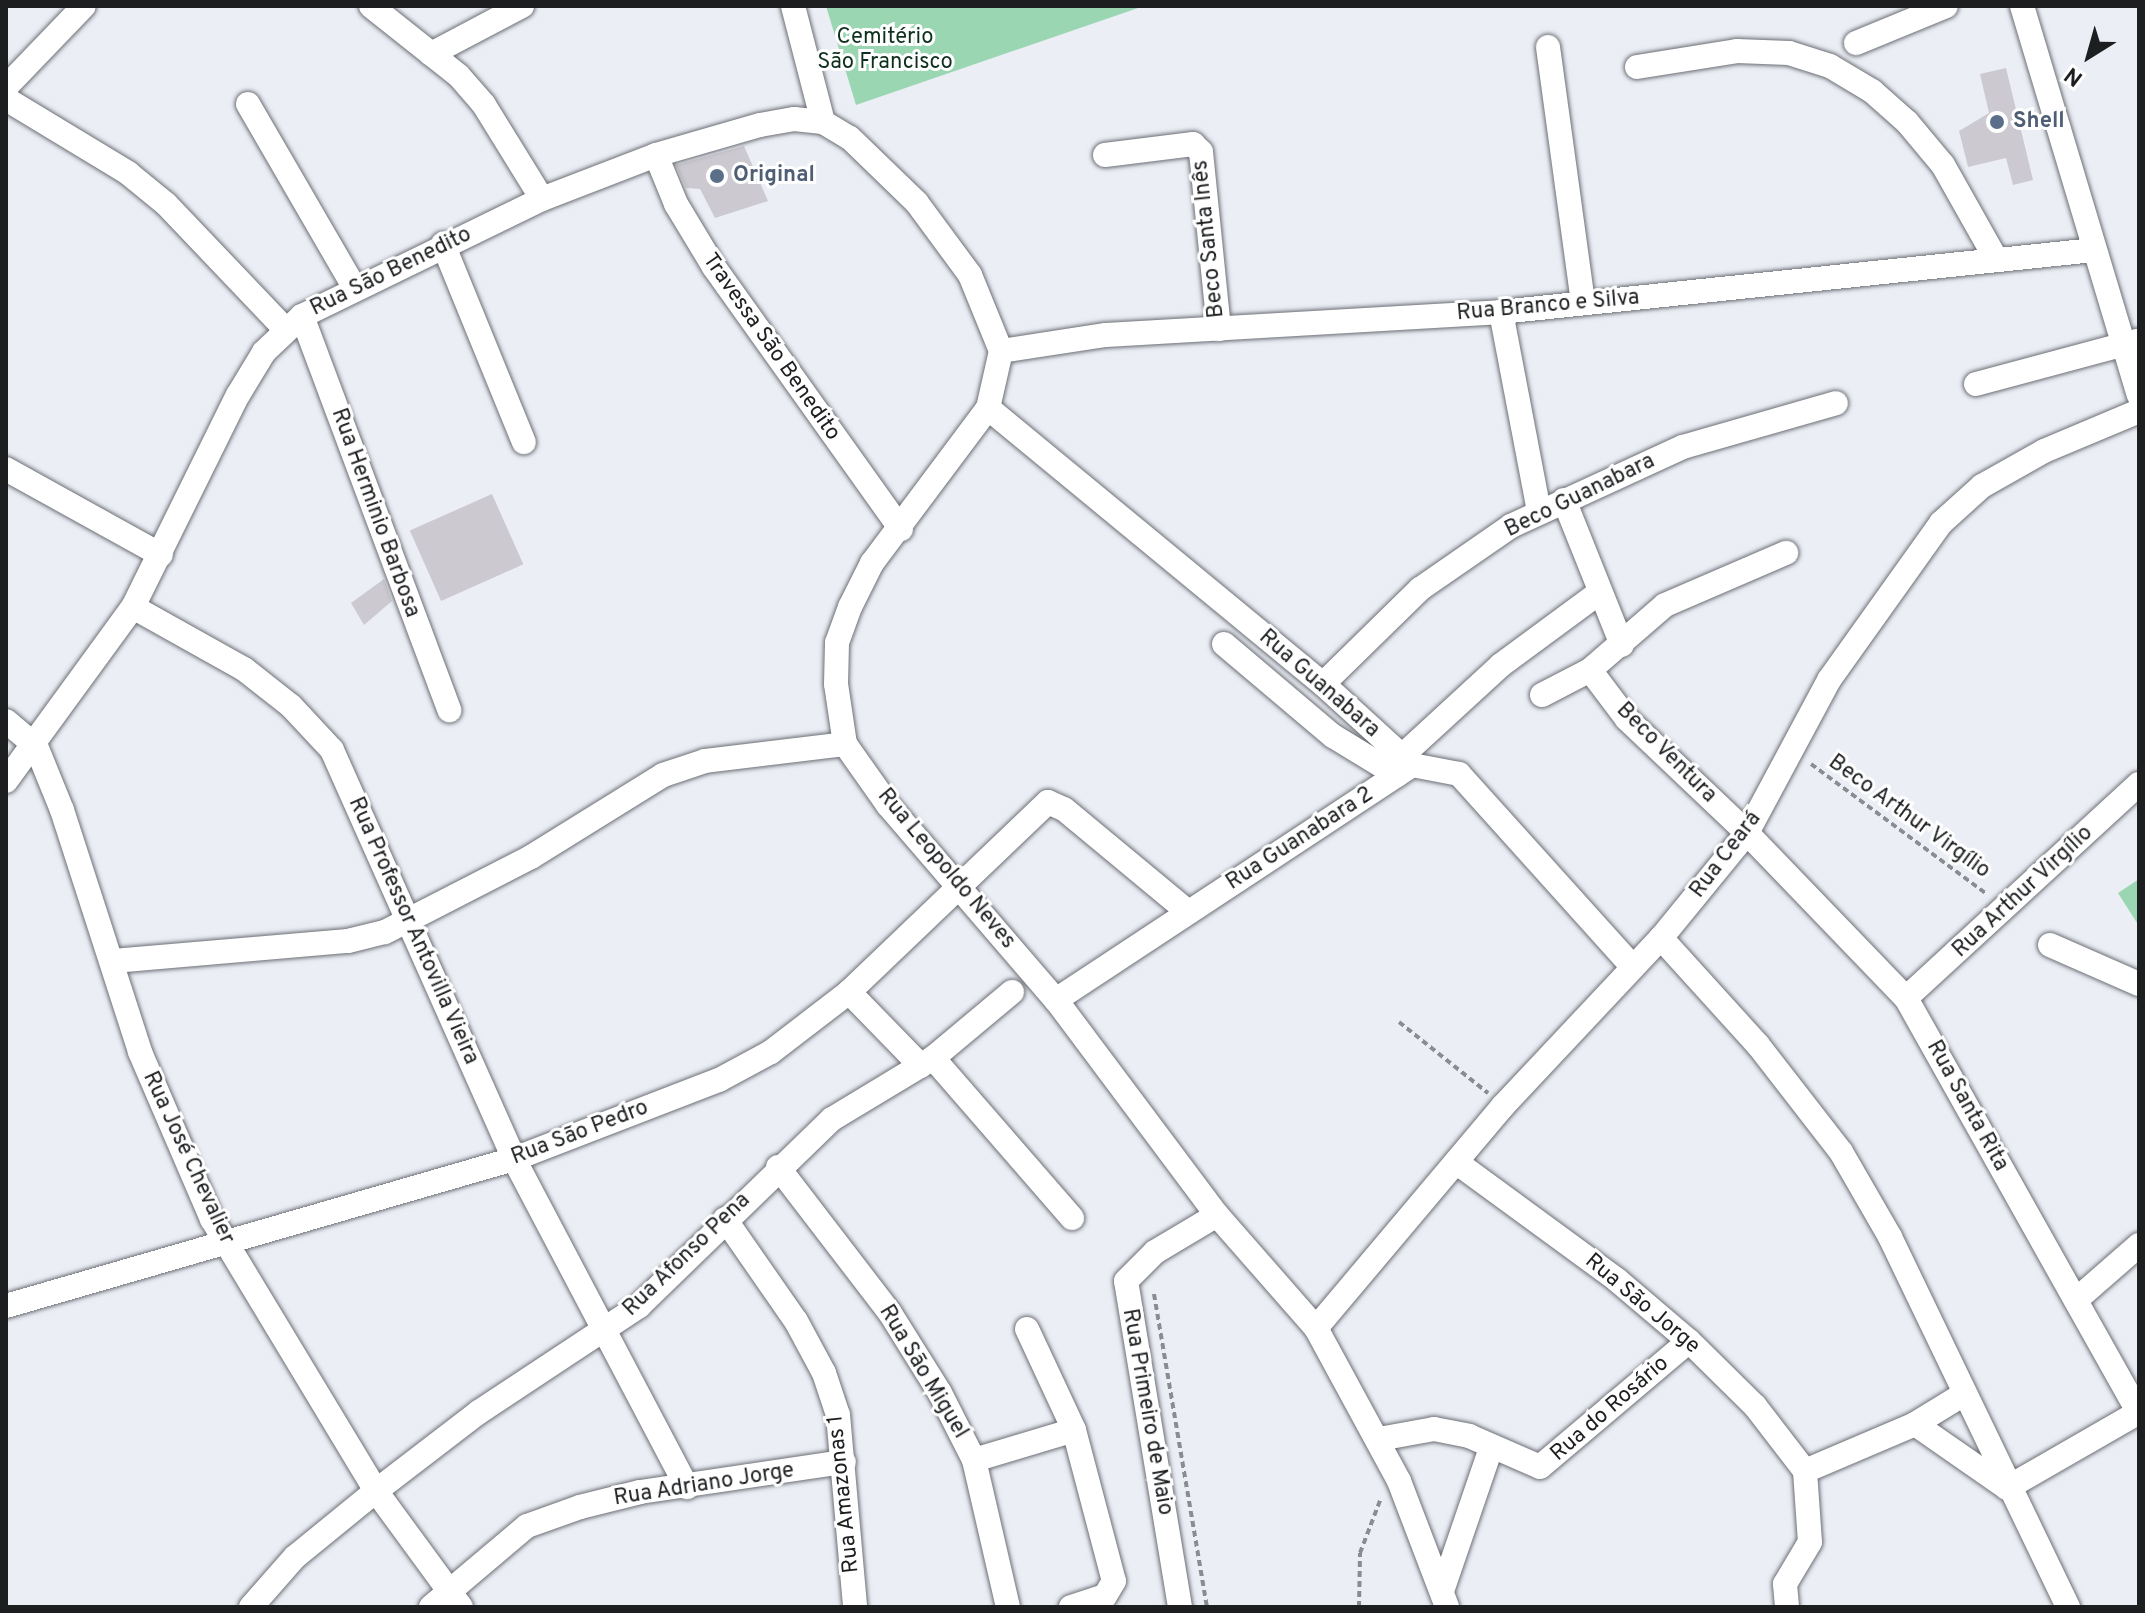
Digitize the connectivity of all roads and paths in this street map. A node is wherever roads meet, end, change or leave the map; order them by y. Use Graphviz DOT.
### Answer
graph roads {
  1 [pos="84,6"];
  2 [pos="371,6"];
  3 [pos="522,6"];
  4 [pos="793,6"];
  5 [pos="1946,6"];
  6 [pos="2022,6"];
  7 [pos="481,17"];
  8 [pos="1856,43"];
  9 [pos="1548,47"];
  10 [pos="431,54"];
  11 [pos="1637,67"];
  12 [pos="6,87"];
  13 [pos="6,99"];
  14 [pos="248,104"];
  15 [pos="823,122"];
  16 [pos="656,155"];
  17 [pos="1105,155"];
  18 [pos="542,199"];
  19 [pos="443,244"];
  20 [pos="2094,250"];
  21 [pos="1996,259"];
  22 [pos="354,287"];
  23 [pos="1583,303"];
  24 [pos="1501,312"];
  25 [pos="294,323"];
  26 [pos="1219,329"];
  27 [pos="2132,343"];
  28 [pos="1001,351"];
  29 [pos="1976,384"];
  30 [pos="2139,395"];
  31 [pos="1836,403"];
  32 [pos="988,408"];
  33 [pos="2139,411"];
  34 [pos="524,442"];
  35 [pos="6,469"];
  36 [pos="1564,500"];
  37 [pos="1539,511"];
  38 [pos="901,529"];
  39 [pos="1786,553"];
  40 [pos="161,555"];
  41 [pos="1600,592"];
  42 [pos="133,607"];
  43 [pos="1224,644"];
  44 [pos="1622,645"];
  45 [pos="1590,670"];
  46 [pos="1323,684"];
  47 [pos="1542,695"];
  48 [pos="449,710"];
  49 [pos="6,721"];
  50 [pos="845,744"];
  51 [pos="36,746"];
  52 [pos="1792,751"];
  53 [pos="1404,765"];
  54 [pos="6,781"];
  55 [pos="2139,784"];
  56 [pos="1747,833"];
  57 [pos="959,884"];
  58 [pos="2006,909"];
  59 [pos="1188,912"];
  60 [pos="410,917"];
  61 [pos="1661,938"];
  62 [pos="2050,945"];
  63 [pos="113,961"];
  64 [pos="1632,966"];
  65 [pos="2139,984"];
  66 [pos="849,992"];
  67 [pos="1012,992"];
  68 [pos="1906,998"];
  69 [pos="1056,1000"];
  70 [pos="1399,1022"];
  71 [pos="927,1062"];
  72 [pos="1503,1106"];
  73 [pos="514,1159"];
  74 [pos="1456,1162"];
  75 [pos="778,1167"];
  76 [pos="1217,1215"];
  77 [pos="1072,1218"];
  78 [pos="725,1219"];
  79 [pos="227,1243"];
  80 [pos="2139,1245"];
  81 [pos="1144,1260"];
  82 [pos="2076,1300"];
  83 [pos="6,1306"];
  84 [pos="1316,1328"];
  85 [pos="1027,1329"];
  86 [pos="603,1333"];
  87 [pos="1689,1341"];
  88 [pos="1964,1394"];
  89 [pos="2139,1413"];
  90 [pos="1915,1424"];
  91 [pos="1074,1430"];
  92 [pos="1379,1439"];
  93 [pos="1491,1448"];
  94 [pos="974,1460"];
  95 [pos="844,1462"];
  96 [pos="1805,1471"];
  97 [pos="1399,1481"];
  98 [pos="687,1487"];
  99 [pos="2007,1488"];
  100 [pos="376,1491"];
  101 [pos="1445,1599"];
  102 [pos="447,1602"];
  103 [pos="251,1607"];
  104 [pos="855,1607"];
  105 [pos="1008,1607"];
  106 [pos="1071,1607"];
  107 [pos="1180,1607"];
  108 [pos="1207,1607"];
  109 [pos="1359,1607"];
  110 [pos="1787,1607"];
  111 [pos="2068,1607"];
  1 -- 12 [label="street"];
  2 -- 10 [label="street"];
  3 -- 7 [label="street"];
  4 -- 15 [label="street"];
  5 -- 8 [label="street"];
  6 -- 20 [label="street"];
  7 -- 10 [label="street"];
  9 -- 23 [label="street"];
  10 -- 18 [label="street"];
  11 -- 21 [label="street"];
  13 -- 25 [label="street, Rua Herminio Barbosa"];
  14 -- 22 [label="street"];
  15 -- 16 [label="street, Rua São Benedito"];
  15 -- 28 [label="street"];
  16 -- 18 [label="street, Rua São Benedito"];
  16 -- 38 [label="street, Travessa São Benedito"];
  17 -- 26 [label="street, Beco Santa Inês"];
  18 -- 19 [label="street, Rua São Benedito"];
  19 -- 22 [label="street, Rua São Benedito"];
  19 -- 34 [label="street"];
  20 -- 21 [label="street, Rua Branco e Silva"];
  20 -- 27 [label="street"];
  21 -- 23 [label="street, Rua Branco e Silva"];
  22 -- 25 [label="street, Rua São Benedito"];
  23 -- 24 [label="street, Rua Branco e Silva"];
  24 -- 26 [label="street, Rua Branco e Silva"];
  24 -- 37 [label="street"];
  25 -- 40 [label="street, Rua São Benedito"];
  25 -- 48 [label="street, Rua Herminio Barbosa"];
  26 -- 28 [label="street, Rua Branco e Silva"];
  27 -- 29 [label="street"];
  27 -- 30 [label="street"];
  28 -- 32 [label="street, Rua Leopoldo Neves"];
  31 -- 36 [label="street, Beco Guanabara"];
  32 -- 38 [label="street, Rua Leopoldo Neves"];
  32 -- 46 [label="street, Rua Guanabara"];
  33 -- 52 [label="street, Rua Ceará"];
  35 -- 40 [label="street"];
  36 -- 37 [label="street, Beco Guanabara"];
  36 -- 41 [label="street"];
  37 -- 46 [label="street, Beco Guanabara"];
  38 -- 50 [label="street, Rua Leopoldo Neves"];
  39 -- 44 [label="street"];
  40 -- 42 [label="street, Rua São Benedito"];
  41 -- 44 [label="street"];
  41 -- 53 [label="street, Rua Guanabara 2"];
  42 -- 51 [label="street, Rua São Benedito"];
  42 -- 60 [label="street, Rua Professor Antovilla Vieira"];
  43 -- 53 [label="street"];
  44 -- 45 [label="street"];
  45 -- 47 [label="street"];
  45 -- 56 [label="street, Beco Ventura"];
  46 -- 53 [label="street, Rua Guanabara"];
  49 -- 51 [label="street"];
  50 -- 57 [label="street, Rua Leopoldo Neves"];
  50 -- 60 [label="street"];
  51 -- 54 [label="street, Rua São Benedito"];
  51 -- 63 [label="street, Rua José Chevalier"];
  52 -- 56 [label="street, Rua Ceará"];
  52 -- 58 [label="path, Beco Arthur Virgílio"];
  53 -- 59 [label="street, Rua Guanabara 2"];
  53 -- 64 [label="street"];
  55 -- 58 [label="street, Rua Arthur Virgílio"];
  56 -- 61 [label="street, Rua Ceará"];
  56 -- 68 [label="street, Rua Santa Rita"];
  57 -- 59 [label="street, Rua São Pedro"];
  57 -- 66 [label="street, Rua São Pedro"];
  57 -- 69 [label="street, Rua Leopoldo Neves"];
  58 -- 68 [label="street, Rua Arthur Virgílio"];
  59 -- 69 [label="street, Rua Guanabara 2"];
  60 -- 63 [label="street"];
  60 -- 73 [label="street, Rua Professor Antovilla Vieira"];
  61 -- 64 [label="street, Rua Ceará"];
  61 -- 88 [label="street"];
  62 -- 65 [label="street"];
  63 -- 79 [label="street, Rua José Chevalier"];
  64 -- 72 [label="street, Rua Ceará"];
  66 -- 71 [label="street"];
  66 -- 73 [label="street, Rua São Pedro"];
  67 -- 71 [label="street, Rua Afonso Pena"];
  68 -- 82 [label="street, Rua Santa Rita"];
  69 -- 76 [label="street, Rua Leopoldo Neves"];
  70 -- 72 [label="path"];
  71 -- 75 [label="street, Rua Afonso Pena"];
  71 -- 77 [label="street"];
  72 -- 74 [label="street, Rua Ceará"];
  73 -- 79 [label="street, Rua São Pedro"];
  73 -- 86 [label="street, Rua Professor Antovilla Vieira"];
  74 -- 84 [label="street, Rua Ceará"];
  74 -- 87 [label="street, Rua São Jorge"];
  75 -- 78 [label="street, Rua Afonso Pena"];
  75 -- 94 [label="street, Rua São Miguel"];
  76 -- 81 [label="street"];
  76 -- 84 [label="street, Rua Leopoldo Neves"];
  78 -- 86 [label="street, Rua Afonso Pena"];
  78 -- 95 [label="street, Rua Amazonas 1"];
  79 -- 83 [label="street, Rua São Pedro"];
  79 -- 100 [label="street, Rua José Chevalier"];
  80 -- 82 [label="street"];
  81 -- 107 [label="street, Rua Primeiro de Maio"];
  81 -- 108 [label="path"];
  82 -- 89 [label="street, Rua Santa Rita"];
  84 -- 92 [label="street, Rua Leopoldo Neves"];
  85 -- 91 [label="street"];
  86 -- 98 [label="street, Rua Professor Antovilla Vieira"];
  86 -- 100 [label="street, Rua Afonso Pena"];
  87 -- 93 [label="street, Rua do Rosário"];
  87 -- 96 [label="street, Rua São Jorge"];
  88 -- 90 [label="street"];
  88 -- 99 [label="street"];
  89 -- 99 [label="street"];
  90 -- 96 [label="street"];
  90 -- 99 [label="street"];
  91 -- 94 [label="street"];
  91 -- 106 [label="street"];
  92 -- 93 [label="street, Rua do Rosário"];
  92 -- 97 [label="street, Rua Leopoldo Neves"];
  93 -- 101 [label="street"];
  94 -- 105 [label="street, Rua São Miguel"];
  95 -- 98 [label="street, Rua Adriano Jorge"];
  95 -- 104 [label="street, Rua Amazonas 1"];
  96 -- 110 [label="street"];
  97 -- 101 [label="street, Rua Leopoldo Neves"];
  97 -- 109 [label="path"];
  98 -- 102 [label="street, Rua Adriano Jorge"];
  99 -- 111 [label="street"];
  100 -- 102 [label="street, Rua José Chevalier"];
  100 -- 103 [label="street, Rua Afonso Pena"];
}
